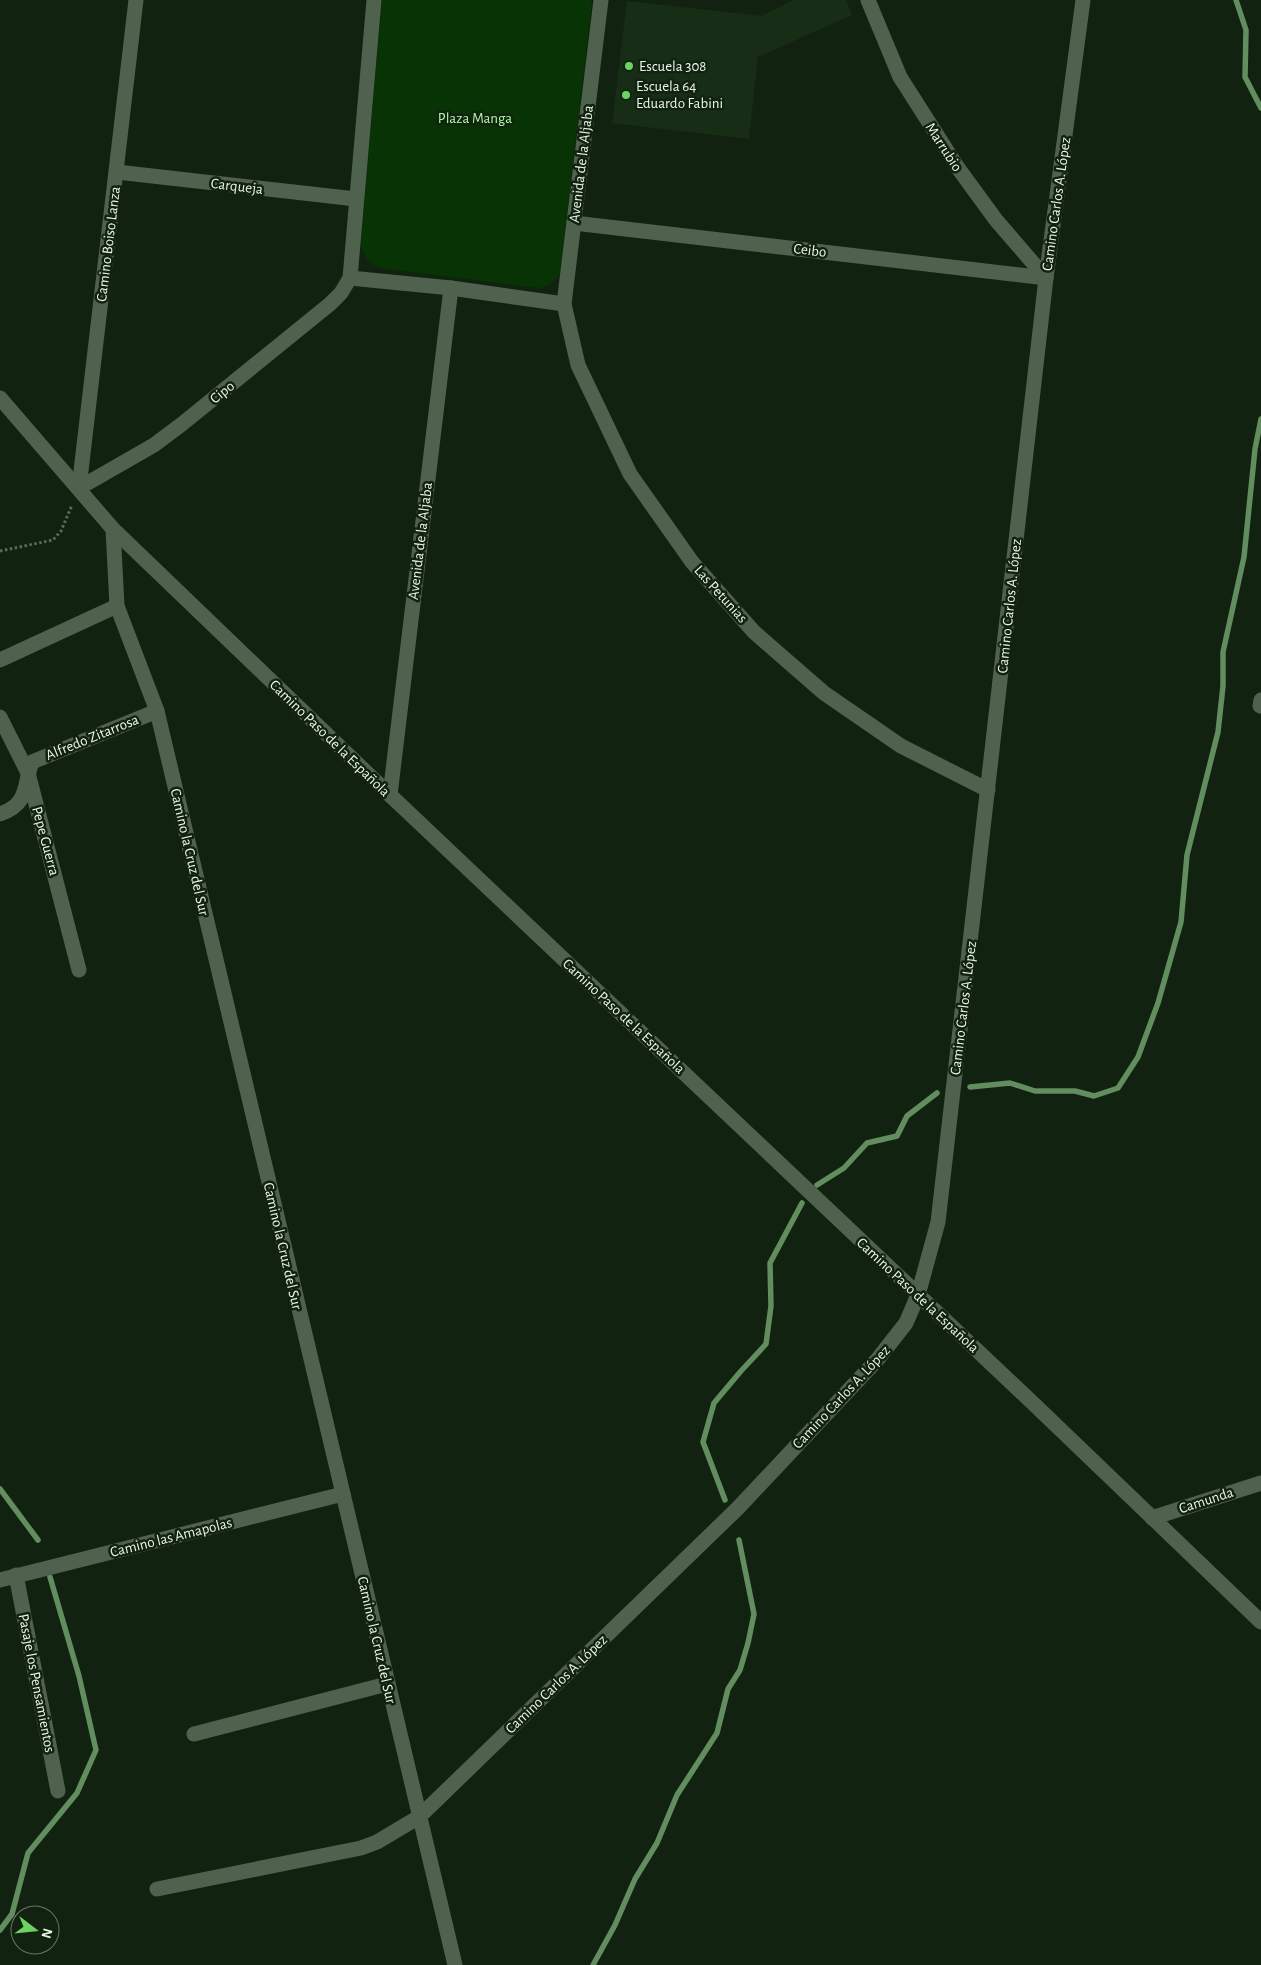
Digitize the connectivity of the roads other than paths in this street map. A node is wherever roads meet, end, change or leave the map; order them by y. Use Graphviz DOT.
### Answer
graph roads {
  1 [pos="136,0"];
  2 [pos="374,0"];
  3 [pos="601,0"];
  4 [pos="868,0"];
  5 [pos="1083,0"];
  6 [pos="117,172"];
  7 [pos="356,199"];
  8 [pos="574,222"];
  9 [pos="350,278"];
  10 [pos="1046,278"];
  11 [pos="451,288"];
  12 [pos="564,304"];
  13 [pos="0,398"];
  14 [pos="79,488"];
  15 [pos="113,529"];
  16 [pos="117,606"];
  17 [pos="0,660"];
  18 [pos="157,711"];
  19 [pos="0,716"];
  20 [pos="28,773"];
  21 [pos="988,790"];
  22 [pos="390,795"];
  23 [pos="0,814"];
  24 [pos="78,970"];
  25 [pos="918,1295"];
  26 [pos="1261,1483"];
  27 [pos="342,1494"];
  28 [pos="1152,1518"];
  29 [pos="16,1576"];
  30 [pos="0,1580"];
  31 [pos="1261,1622"];
  32 [pos="388,1684"];
  33 [pos="194,1734"];
  34 [pos="58,1790"];
  35 [pos="419,1817"];
  36 [pos="157,1889"];
  37 [pos="455,1965"];
  1 -- 6 [label="street, Camino Boiso Lanza"];
  2 -- 7 [label="street"];
  3 -- 8 [label="street, Avenida de la Aljaba"];
  4 -- 10 [label="street, Marrubio"];
  5 -- 10 [label="street, Camino Carlos A. López"];
  6 -- 7 [label="street, Carqueja"];
  6 -- 14 [label="street, Camino Boiso Lanza"];
  7 -- 9 [label="street"];
  8 -- 10 [label="street, Ceibo"];
  8 -- 12 [label="street, Avenida de la Aljaba"];
  9 -- 11 [label="street"];
  9 -- 14 [label="street, Cipo"];
  10 -- 21 [label="street, Camino Carlos A. López"];
  11 -- 12 [label="street"];
  11 -- 22 [label="street, Avenida de la Aljaba"];
  12 -- 21 [label="street, Las Petunias"];
  13 -- 14 [label="street, Camino Paso de la Española"];
  14 -- 15 [label="street, Camino Paso de la Española"];
  15 -- 16 [label="street, Camino la Cruz del Sur"];
  15 -- 22 [label="street, Camino Paso de la Española"];
  16 -- 17 [label="street"];
  16 -- 18 [label="street, Camino la Cruz del Sur"];
  18 -- 20 [label="street, Alfredo Zitarrosa"];
  18 -- 27 [label="street, Camino la Cruz del Sur"];
  19 -- 20 [label="street, Pepe Guerra"];
  20 -- 23 [label="street"];
  20 -- 24 [label="street, Pepe Guerra"];
  21 -- 25 [label="street, Camino Carlos A. López"];
  22 -- 25 [label="street, Camino Paso de la Española"];
  25 -- 28 [label="street, Camino Paso de la Española"];
  25 -- 35 [label="street, Camino Carlos A. López"];
  26 -- 28 [label="street, Camunda"];
  27 -- 29 [label="street, Camino las Amapolas"];
  27 -- 32 [label="street, Camino la Cruz del Sur"];
  28 -- 31 [label="street, Camino Paso de la Española"];
  29 -- 30 [label="street, Camino las Amapolas"];
  29 -- 34 [label="street, Pasaje los Pensamientos"];
  32 -- 33 [label="street"];
  32 -- 35 [label="street, Camino la Cruz del Sur"];
  35 -- 36 [label="street, Camino Carlos A. López"];
  35 -- 37 [label="street, Camino la Cruz del Sur"];
}
